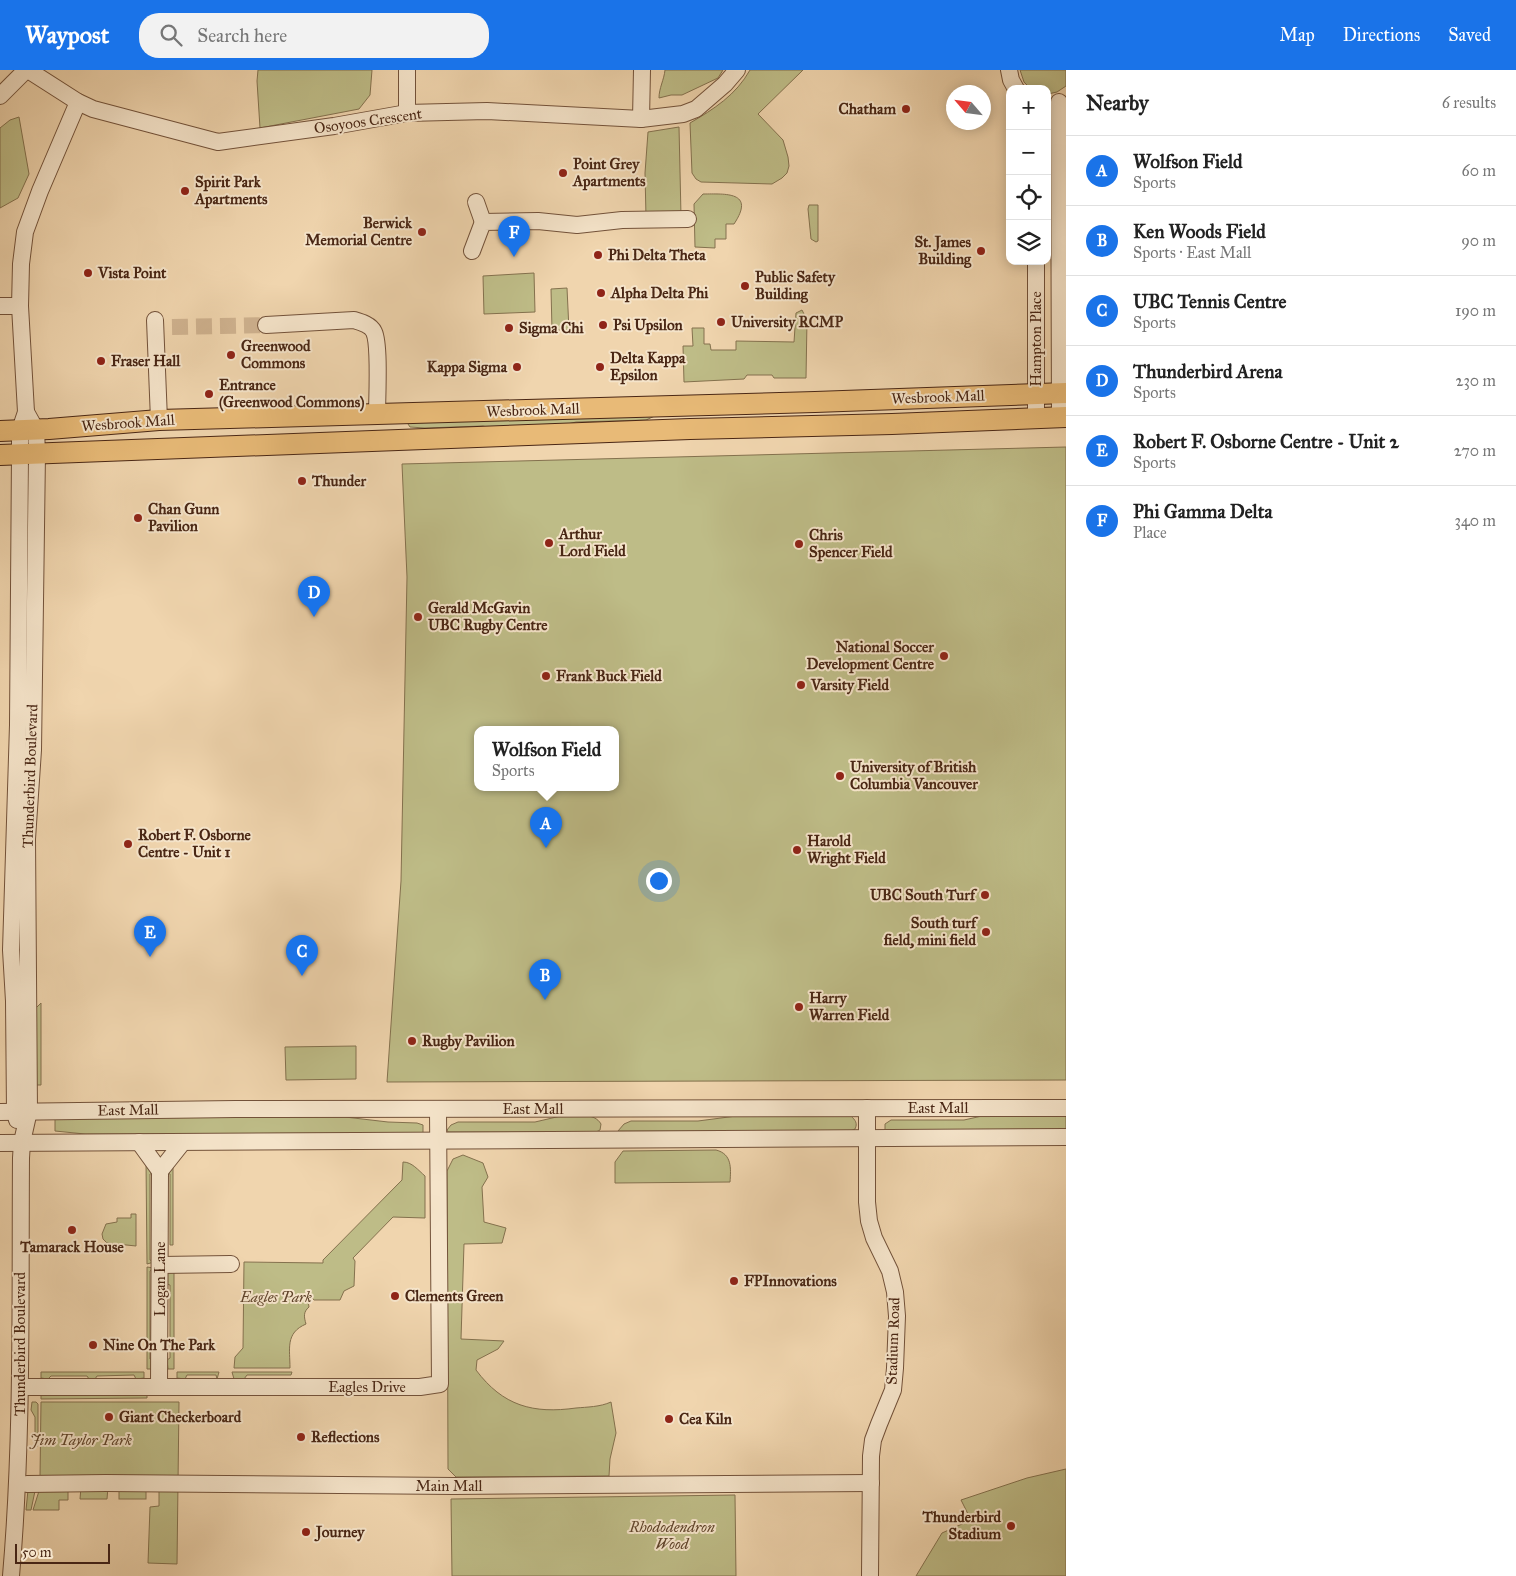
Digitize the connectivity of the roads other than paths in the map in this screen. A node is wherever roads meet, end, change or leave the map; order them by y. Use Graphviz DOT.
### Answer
graph roads {
  1 [pos="27,70"];
  2 [pos="407,70"];
  3 [pos="642,70"];
  4 [pos="737,70"];
  5 [pos="1009,70"];
  6 [pos="1014,85"];
  7 [pos="0,96"];
  8 [pos="1058,101"];
  9 [pos="78,102"];
  10 [pos="407,113"];
  11 [pos="641,119"];
  12 [pos="476,202"];
  13 [pos="688,219"];
  14 [pos="483,222"];
  15 [pos="472,251"];
  16 [pos="1036,265"];
  17 [pos="0,306"];
  18 [pos="20,306"];
  19 [pos="155,320"];
  20 [pos="266,325"];
  21 [pos="1036,393"];
  22 [pos="1063,393"];
  23 [pos="377,415"];
  24 [pos="1063,417"];
  25 [pos="1036,418"];
  26 [pos="159,420"];
  27 [pos="27,424"];
  28 [pos="0,431"];
  29 [pos="19,454"];
  30 [pos="6,950"];
  31 [pos="867,1108"];
  32 [pos="1066,1108"];
  33 [pos="438,1110"];
  34 [pos="15,1111"];
  35 [pos="866,1137"];
  36 [pos="1066,1137"];
  37 [pos="438,1141"];
  38 [pos="22,1142"];
  39 [pos="139,1142"];
  40 [pos="183,1142"];
  41 [pos="0,1143"];
  42 [pos="160,1171"];
  43 [pos="231,1264"];
  44 [pos="161,1265"];
  45 [pos="20,1387"];
  46 [pos="159,1387"];
  47 [pos="871,1483"];
  48 [pos="27,1484"];
  49 [pos="11,1576"];
  50 [pos="870,1576"];
  1 -- 7 [label="street"];
  1 -- 9 [label="street, Osoyoos Crescent"];
  2 -- 10 [label="street"];
  3 -- 11 [label="street"];
  4 -- 11 [label="street, Osoyoos Crescent"];
  5 -- 6 [label="street"];
  8 -- 22 [label="street, Hampton Place"];
  9 -- 10 [label="street, Osoyoos Crescent"];
  9 -- 18 [label="street, Thunderbird Boulevard"];
  10 -- 11 [label="street, Osoyoos Crescent"];
  12 -- 14 [label="street"];
  13 -- 14 [label="street"];
  14 -- 15 [label="street"];
  16 -- 21 [label="street, Hampton Place"];
  17 -- 18 [label="street"];
  18 -- 27 [label="street, Thunderbird Boulevard"];
  19 -- 26 [label="street"];
  20 -- 23 [label="street"];
  21 -- 22 [label="main road, Wesbrook Mall"];
  21 -- 23 [label="main road, Wesbrook Mall"];
  21 -- 25 [label="street, Hampton Place"];
  22 -- 24 [label="street, Hampton Place"];
  23 -- 26 [label="main road, Wesbrook Mall"];
  24 -- 25 [label="main road, Wesbrook Mall"];
  25 -- 29 [label="main road, Wesbrook Mall"];
  26 -- 27 [label="main road, Wesbrook Mall"];
  27 -- 28 [label="main road, Wesbrook Mall"];
  27 -- 29 [label="street, Thunderbird Boulevard"];
  29 -- 30 [label="street, Thunderbird Boulevard"];
  29 -- 34 [label="street, Thunderbird Boulevard"];
  30 -- 34 [label="street, Thunderbird Boulevard"];
  31 -- 32 [label="street, East Mall"];
  31 -- 33 [label="street, East Mall"];
  31 -- 35 [label="street, Stadium Road"];
  33 -- 34 [label="street, East Mall"];
  33 -- 37 [label="street, Eagles Drive"];
  34 -- 38 [label="street, Thunderbird Boulevard"];
  35 -- 36 [label="street, East Mall"];
  35 -- 37 [label="street, East Mall"];
  35 -- 47 [label="street, Stadium Road"];
  37 -- 40 [label="street, East Mall"];
  37 -- 46 [label="street, Eagles Drive"];
  38 -- 39 [label="street, East Mall"];
  38 -- 41 [label="street, East Mall"];
  38 -- 45 [label="street, Thunderbird Boulevard"];
  39 -- 40 [label="street, East Mall"];
  39 -- 42 [label="street"];
  40 -- 42 [label="street"];
  42 -- 44 [label="street, Logan Lane"];
  43 -- 44 [label="street"];
  44 -- 46 [label="street, Logan Lane"];
  45 -- 46 [label="street, Eagles Drive"];
  45 -- 49 [label="street, Thunderbird Boulevard"];
  47 -- 48 [label="street, Main Mall"];
  47 -- 50 [label="street, Stadium Road"];
}
